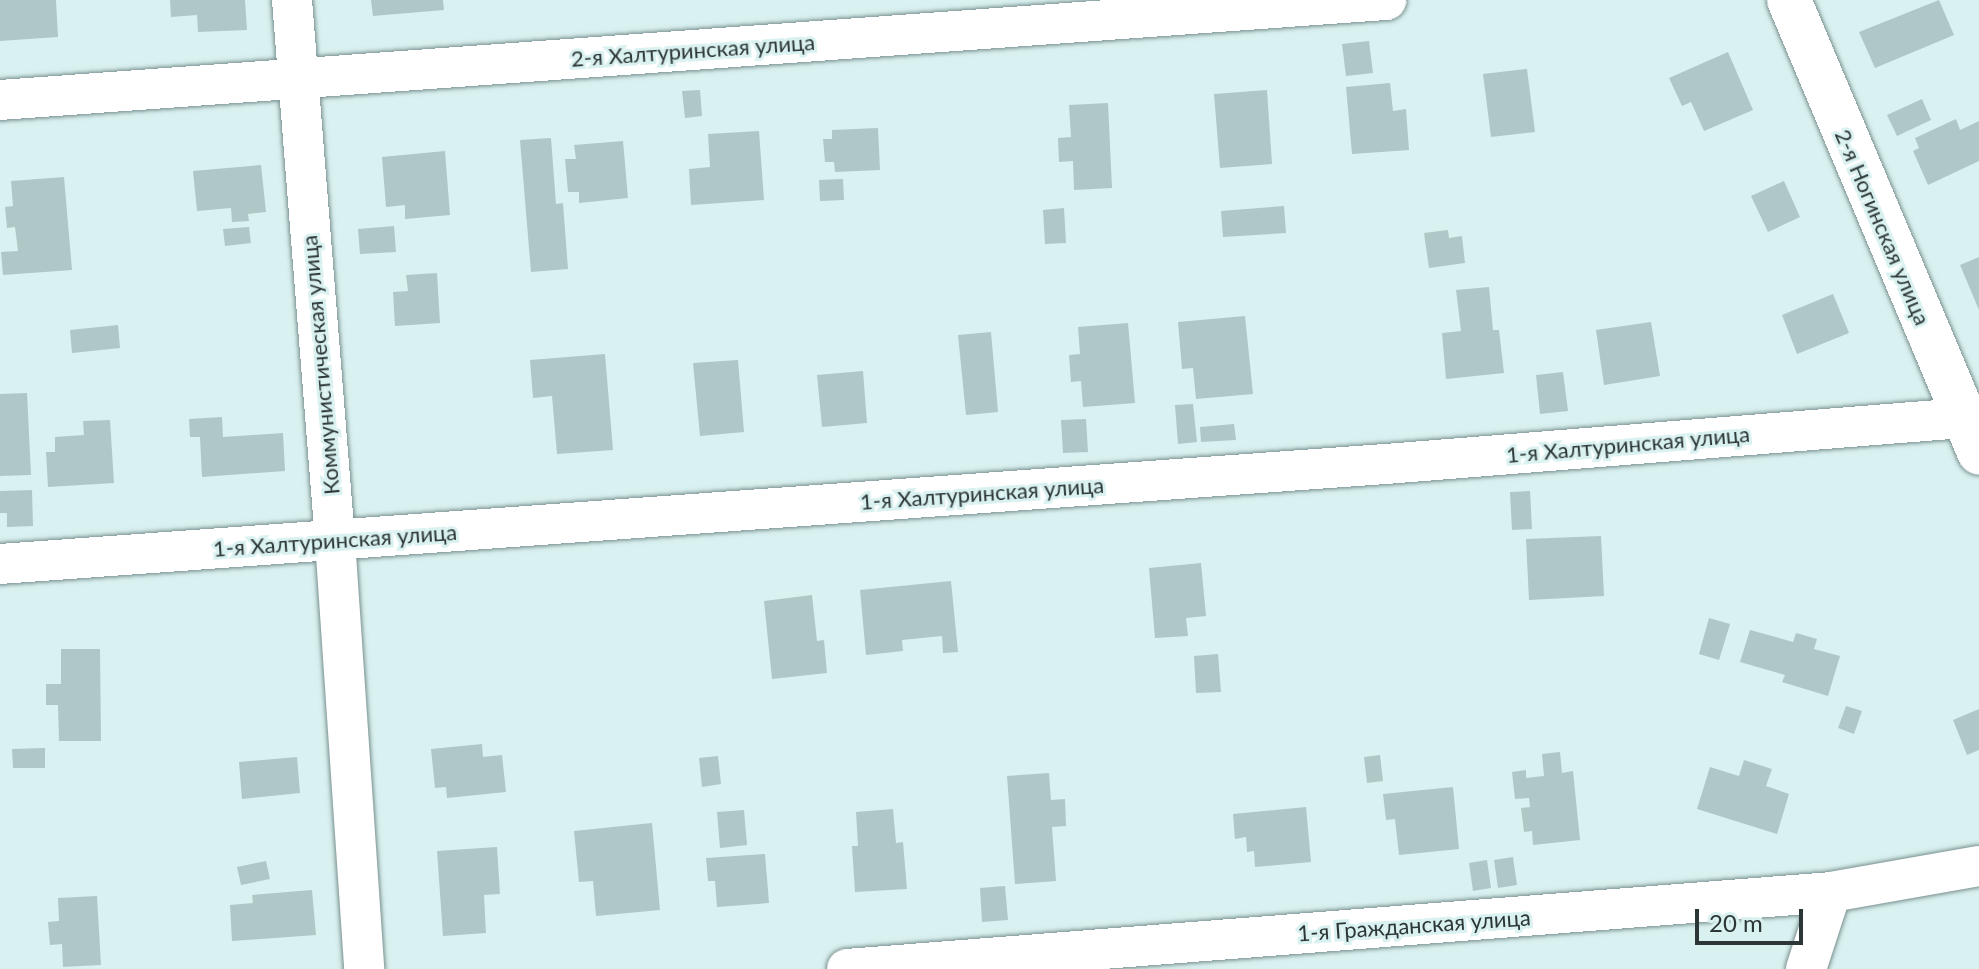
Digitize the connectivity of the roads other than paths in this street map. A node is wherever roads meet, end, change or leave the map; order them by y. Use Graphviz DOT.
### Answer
graph roads {
  1 [pos="292,0"];
  2 [pos="1386,0"];
  3 [pos="1789,0"];
  4 [pos="296,78"];
  5 [pos="0,100"];
  6 [pos="1969,415"];
  7 [pos="335,540"];
  8 [pos="0,564"];
  9 [pos="1979,866"];
  10 [pos="1831,892"];
  11 [pos="364,969"];
  12 [pos="847,969"];
  13 [pos="1806,969"];
  1 -- 4 [label="street, Коммунистическая улица"];
  2 -- 4 [label="street, 2-я Халтуринская улица"];
  3 -- 6 [label="street, 2-я Ногинская улица"];
  4 -- 5 [label="street, 2-я Халтуринская улица"];
  4 -- 7 [label="street, Коммунистическая улица"];
  6 -- 7 [label="street, 1-я Халтуринская улица"];
  7 -- 8 [label="street, 1-я Халтуринская улица"];
  7 -- 11 [label="street, Коммунистическая улица"];
  9 -- 10 [label="street, 1-я Гражданская улица"];
  10 -- 12 [label="street, 1-я Гражданская улица"];
  10 -- 13 [label="street"];
}
